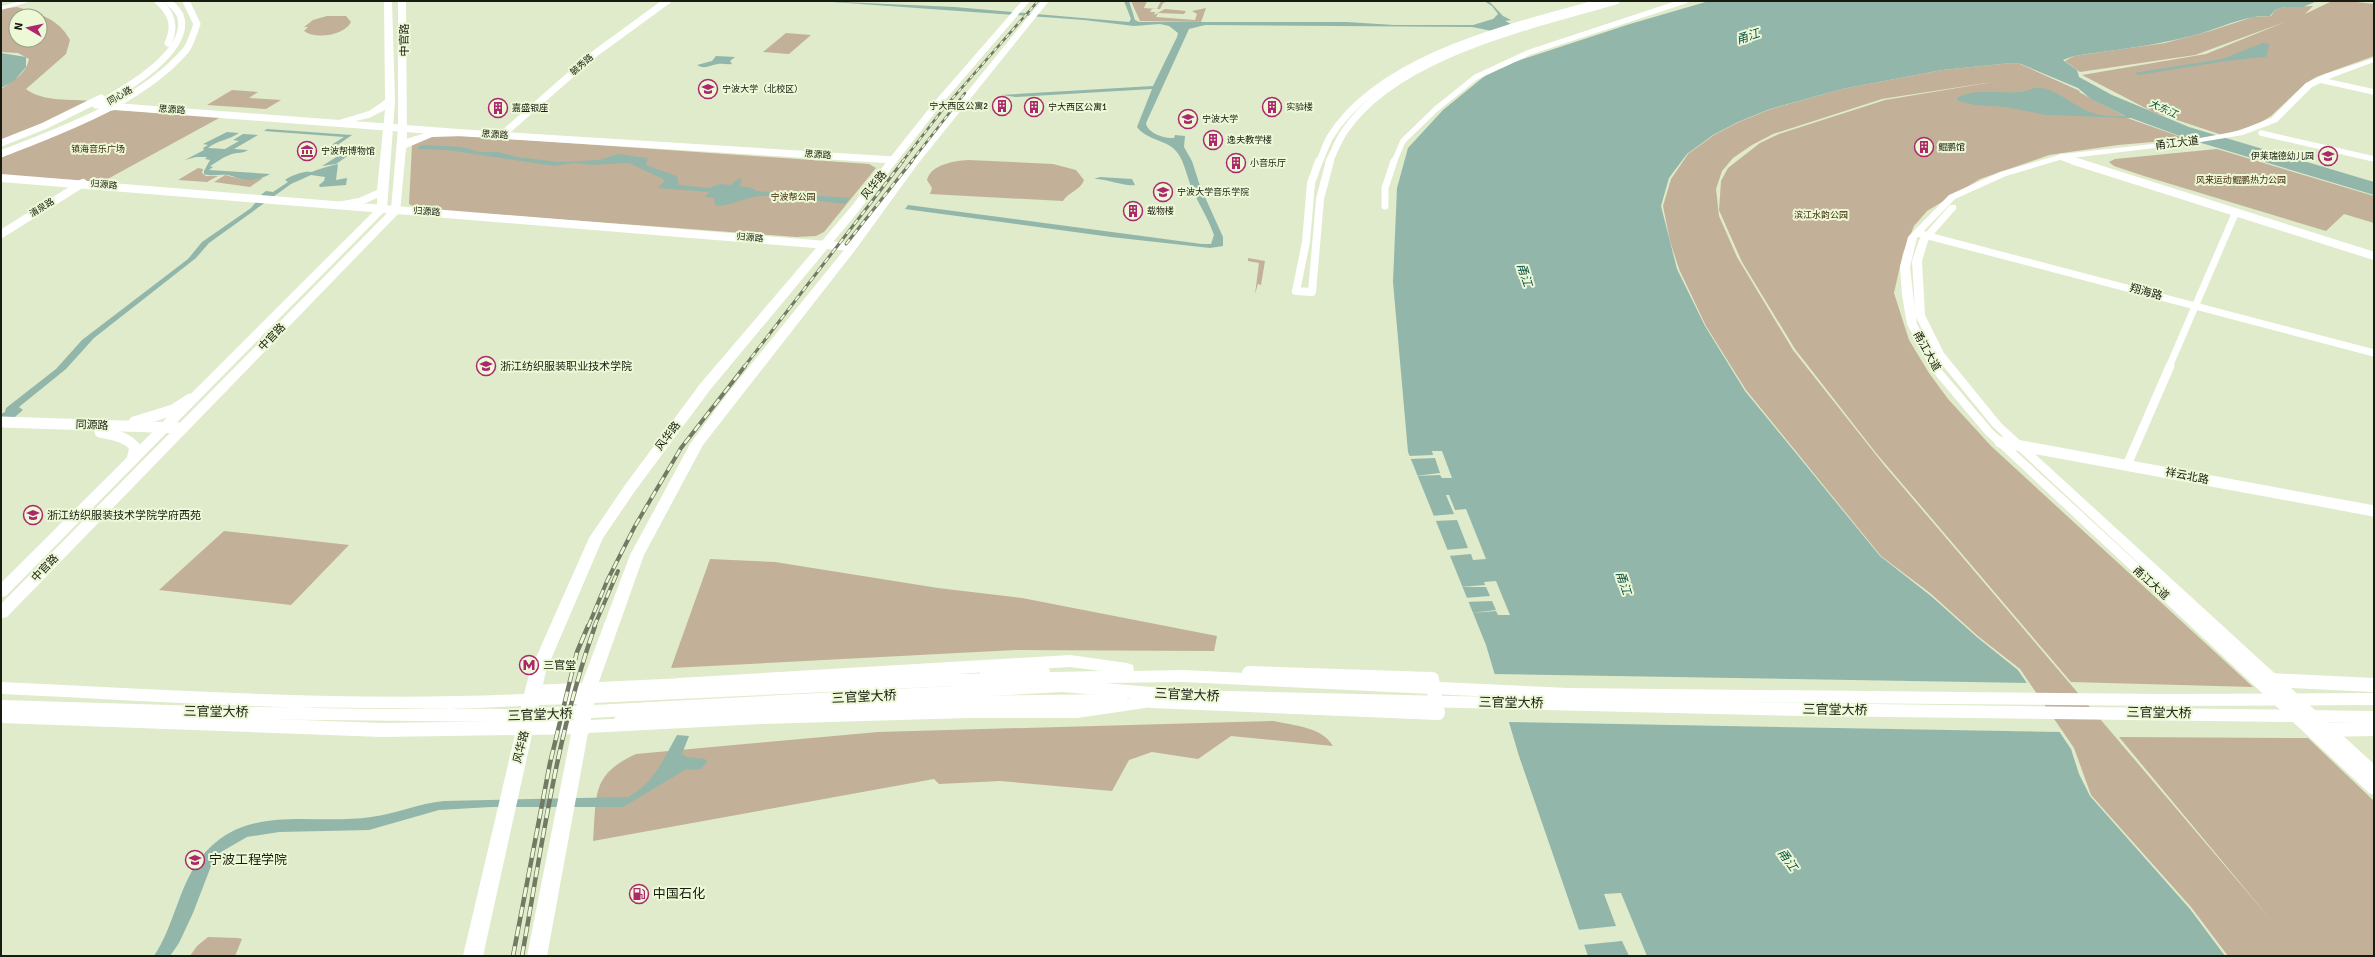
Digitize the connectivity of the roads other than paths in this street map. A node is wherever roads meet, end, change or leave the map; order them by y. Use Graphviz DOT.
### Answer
graph roads {
  1 [pos="16,1"];
  2 [pos="29,1"];
  3 [pos="158,1"];
  4 [pos="168,1"];
  5 [pos="177,1"];
  6 [pos="186,1"];
  7 [pos="388,1"];
  8 [pos="402,1"];
  9 [pos="667,1"];
  10 [pos="1026,1"];
  11 [pos="1045,1"];
  12 [pos="1605,1"];
  13 [pos="1616,1"];
  14 [pos="1685,1"];
  15 [pos="1,5"];
  16 [pos="1,8"];
  17 [pos="2374,60"];
  18 [pos="2374,66"];
  19 [pos="2320,80"];
  20 [pos="2328,82"];
  21 [pos="2374,92"];
  22 [pos="390,101"];
  23 [pos="104,105"];
  24 [pos="338,122"];
  25 [pos="387,126"];
  26 [pos="403,128"];
  27 [pos="465,133"];
  28 [pos="2261,133"];
  29 [pos="502,135"];
  30 [pos="1,144"];
  31 [pos="2193,144"];
  32 [pos="1,147"];
  33 [pos="401,147"];
  34 [pos="1,150"];
  35 [pos="1,154"];
  36 [pos="2075,159"];
  37 [pos="2374,159"];
  38 [pos="894,160"];
  39 [pos="1,178"];
  40 [pos="83,183"];
  41 [pos="382,192"];
  42 [pos="337,205"];
  43 [pos="1385,206"];
  44 [pos="382,209"];
  45 [pos="396,210"];
  46 [pos="2235,214"];
  47 [pos="1,234"];
  48 [pos="1922,234"];
  49 [pos="825,245"];
  50 [pos="852,247"];
  51 [pos="2374,250"];
  52 [pos="2374,256"];
  53 [pos="2196,305"];
  54 [pos="2374,353"];
  55 [pos="200,391"];
  56 [pos="1,422"];
  57 [pos="1,429"];
  58 [pos="104,429"];
  59 [pos="162,431"];
  60 [pos="180,431"];
  61 [pos="2000,442"];
  62 [pos="2018,445"];
  63 [pos="132,460"];
  64 [pos="2128,465"];
  65 [pos="2374,511"];
  66 [pos="1,592"];
  67 [pos="1,613"];
  68 [pos="1183,676"];
  69 [pos="2256,680"];
  70 [pos="2274,680"];
  71 [pos="2374,685"];
  72 [pos="1,688"];
  73 [pos="588,690"];
  74 [pos="533,692"];
  75 [pos="1185,696"];
  76 [pos="2374,699"];
  77 [pos="1,706"];
  78 [pos="1,716"];
  79 [pos="2374,717"];
  80 [pos="526,728"];
  81 [pos="582,728"];
  82 [pos="2326,729"];
  83 [pos="2374,729"];
  84 [pos="2310,731"];
  85 [pos="2374,773"];
  86 [pos="2374,789"];
  87 [pos="473,956"];
  88 [pos="537,956"];
  1 -- 15 [label="main road"];
  2 -- 16 [label="main road"];
  3 -- 30 [label="street"];
  4 -- 23 [label="street, 同心路"];
  5 -- 23 [label="street, 同心路"];
  6 -- 23 [label="street"];
  7 -- 22 [label="main road, 中官路"];
  8 -- 26 [label="main road, 中官路"];
  9 -- 29 [label="street, 毓秀路"];
  10 -- 38 [label="main road, 风华路"];
  11 -- 50 [label="main road, 风华路"];
  12 -- 13 [label="street"];
  14 -- 43 [label="street"];
  17 -- 19 [label="main road, 甬江大道"];
  18 -- 20 [label="main road, 甬江大道"];
  19 -- 20 [label="street"];
  19 -- 31 [label="main road, 甬江大道"];
  20 -- 21 [label="street"];
  20 -- 28 [label="main road, 甬江大道"];
  22 -- 24 [label="main road"];
  22 -- 25 [label="main road, 中官路"];
  23 -- 24 [label="street, 思源路"];
  23 -- 32 [label="street, 同心路"];
  23 -- 34 [label="street, 同心路"];
  23 -- 35 [label="street"];
  24 -- 25 [label="street, 思源路"];
  25 -- 26 [label="street, 思源路"];
  25 -- 41 [label="main road, 中官路"];
  26 -- 27 [label="street, 思源路"];
  26 -- 33 [label="main road, 中官路"];
  27 -- 29 [label="street, 思源路"];
  27 -- 33 [label="main road"];
  28 -- 31 [label="main road, 甬江大道"];
  28 -- 37 [label="street"];
  29 -- 38 [label="street, 思源路"];
  31 -- 36 [label="main road, 甬江大道"];
  31 -- 36 [label="main road, 甬江大道"];
  33 -- 45 [label="main road, 中官路"];
  36 -- 46 [label="street"];
  36 -- 48 [label="main road, 甬江大道"];
  36 -- 48 [label="main road, 甬江大道"];
  36 -- 51 [label="street"];
  38 -- 49 [label="main road, 风华路"];
  39 -- 40 [label="street, 归源路"];
  40 -- 42 [label="street, 归源路"];
  40 -- 47 [label="street, 清泉路"];
  41 -- 42 [label="main road"];
  41 -- 44 [label="main road, 中官路"];
  42 -- 44 [label="street, 归源路"];
  44 -- 45 [label="street, 归源路"];
  44 -- 55 [label="main road, 中官路"];
  45 -- 49 [label="street, 归源路"];
  45 -- 60 [label="main road, 中官路"];
  46 -- 52 [label="street"];
  46 -- 53 [label="street"];
  48 -- 53 [label="street, 翔海路"];
  48 -- 61 [label="main road, 甬江大道"];
  48 -- 62 [label="main road, 甬江大道"];
  49 -- 50 [label="street, 归源路"];
  49 -- 74 [label="main road, 风华路"];
  50 -- 73 [label="main road, 风华路"];
  53 -- 54 [label="street, 翔海路"];
  53 -- 64 [label="street"];
  55 -- 58 [label="street"];
  55 -- 59 [label="main road, 中官路"];
  56 -- 58 [label="street, 同源路"];
  57 -- 58 [label="street, 同源路"];
  58 -- 59 [label="street, 同源路"];
  58 -- 63 [label="street"];
  59 -- 60 [label="street, 同源路"];
  59 -- 63 [label="main road, 中官路"];
  60 -- 67 [label="main road, 中官路"];
  61 -- 62 [label="street, 祥云北路"];
  61 -- 69 [label="main road, 甬江大道"];
  62 -- 64 [label="street, 祥云北路"];
  62 -- 70 [label="main road, 甬江大道"];
  63 -- 66 [label="main road, 中官路"];
  64 -- 65 [label="street, 祥云北路"];
  68 -- 72 [label="main road, 三官堂大桥"];
  68 -- 73 [label="main road"];
  68 -- 76 [label="main road, 三官堂大桥"];
  69 -- 70 [label="street"];
  69 -- 84 [label="main road, 甬江大道"];
  70 -- 71 [label="street"];
  70 -- 82 [label="main road, 甬江大道"];
  73 -- 74 [label="street"];
  73 -- 81 [label="main road, 风华路"];
  73 -- 81 [label="street"];
  74 -- 80 [label="main road, 风华路"];
  75 -- 77 [label="main road, 三官堂大桥"];
  75 -- 79 [label="main road, 三官堂大桥"];
  75 -- 81 [label="main road"];
  78 -- 80 [label="street"];
  80 -- 81 [label="street"];
  80 -- 87 [label="main road, 风华路"];
  81 -- 88 [label="main road, 风华路"];
  82 -- 83 [label="street"];
  82 -- 84 [label="street"];
  82 -- 85 [label="main road, 甬江大道"];
  84 -- 86 [label="main road, 甬江大道"];
}
